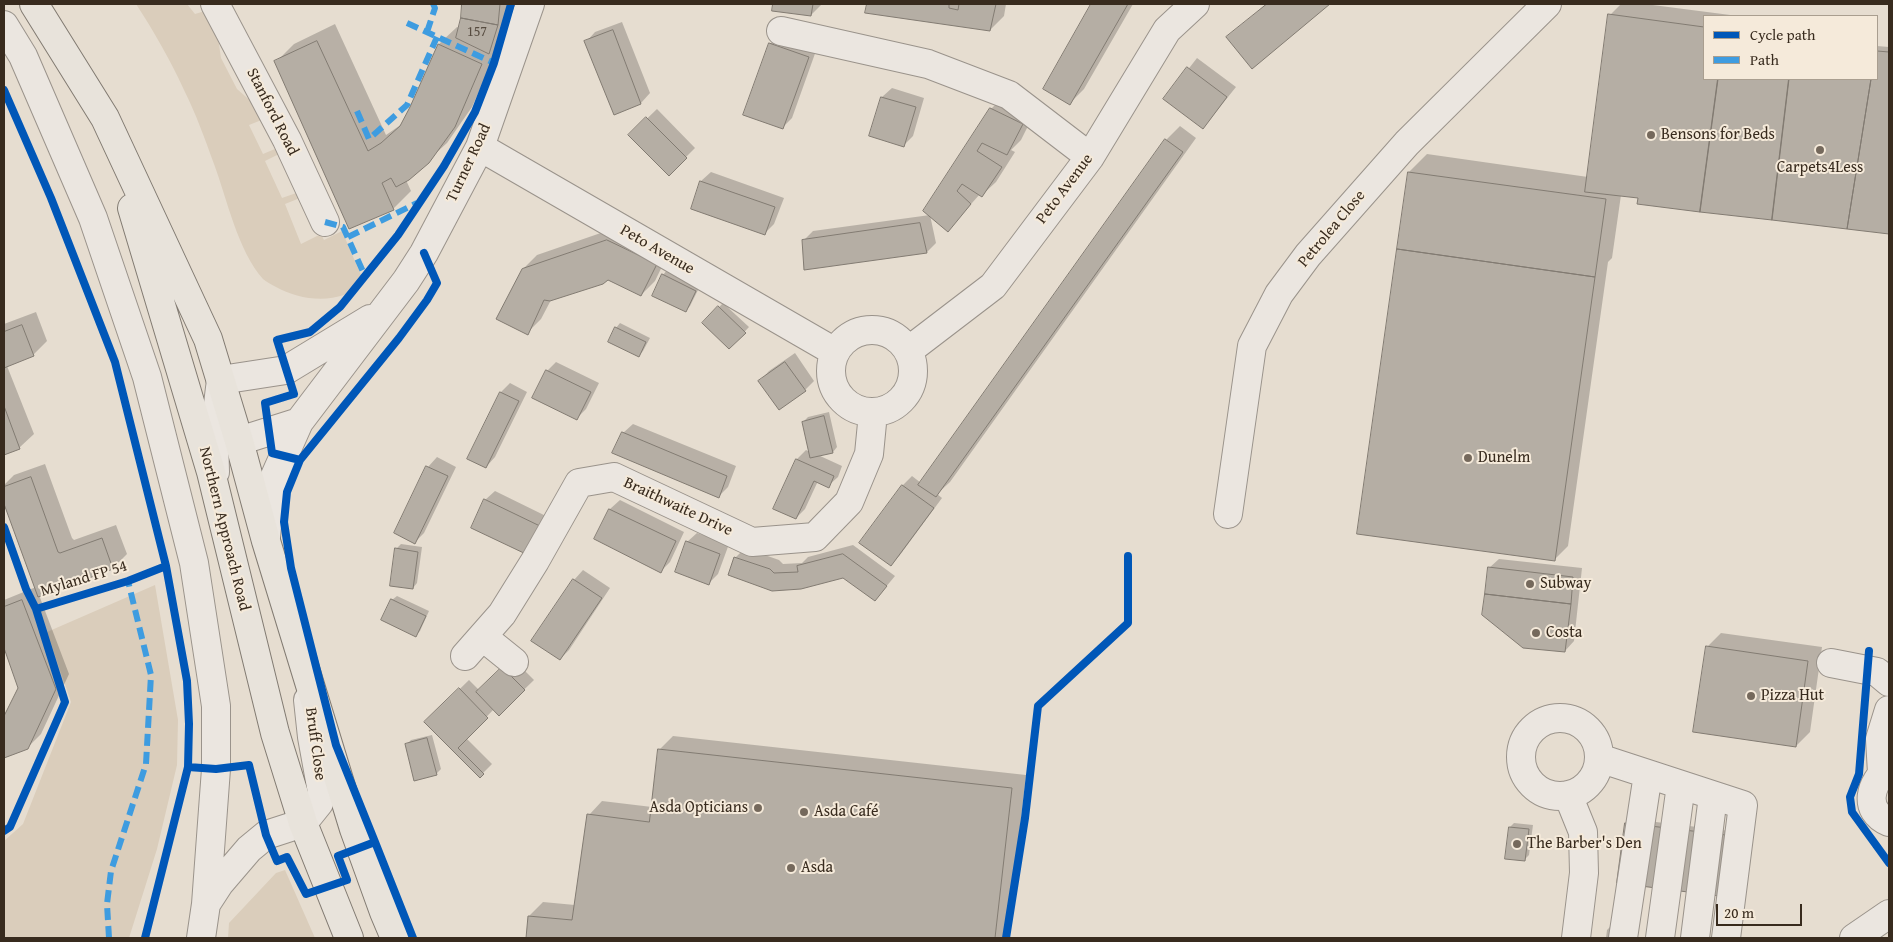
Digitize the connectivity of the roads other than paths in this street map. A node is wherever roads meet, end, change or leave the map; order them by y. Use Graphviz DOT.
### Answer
graph roads {
  1 [pos="34,4"];
  2 [pos="215,4"];
  3 [pos="530,4"];
  4 [pos="1194,4"];
  5 [pos="1547,4"];
  6 [pos="4,25"];
  7 [pos="780,31"];
  8 [pos="105,118"];
  9 [pos="480,148"];
  10 [pos="1090,157"];
  11 [pos="325,222"];
  12 [pos="384,310"];
  13 [pos="908,351"];
  14 [pos="835,352"];
  15 [pos="221,380"];
  16 [pos="873,413"];
  17 [pos="299,422"];
  18 [pos="217,435"];
  19 [pos="1228,514"];
  20 [pos="266,542"];
  21 [pos="514,662"];
  22 [pos="1831,664"];
  23 [pos="308,679"];
  24 [pos="1889,682"];
  25 [pos="1889,710"];
  26 [pos="1599,758"];
  27 [pos="1886,771"];
  28 [pos="1648,774"];
  29 [pos="1681,785"];
  30 [pos="1568,795"];
  31 [pos="1713,796"];
  32 [pos="1889,822"];
  33 [pos="303,823"];
  34 [pos="206,904"];
  35 [pos="1883,918"];
  36 [pos="201,938"];
  37 [pos="349,938"];
  38 [pos="395,938"];
  39 [pos="1576,938"];
  40 [pos="1623,938"];
  41 [pos="1660,938"];
  42 [pos="1694,938"];
  43 [pos="1726,938"];
  44 [pos="1854,938"];
  1 -- 8 [label="main road, Northern Approach Road"];
  2 -- 11 [label="street, Stanford Road"];
  3 -- 9 [label="street, Turner Road"];
  4 -- 10 [label="street, Peto Avenue"];
  5 -- 19 [label="street, Petrolea Close"];
  6 -- 34 [label="street"];
  7 -- 10 [label="street"];
  8 -- 15 [label="main road, Northern Approach Road"];
  8 -- 18 [label="main road, Northern Approach Road"];
  9 -- 12 [label="street, Turner Road"];
  9 -- 14 [label="street, Peto Avenue"];
  10 -- 13 [label="street, Peto Avenue"];
  12 -- 15 [label="street, Turner Road"];
  12 -- 17 [label="street, Turner Road"];
  13 -- 14 [label="street"];
  13 -- 16 [label="street"];
  14 -- 16 [label="street"];
  15 -- 18 [label="main road"];
  16 -- 21 [label="street, Braithwaite Drive"];
  17 -- 18 [label="street"];
  17 -- 20 [label="street, Turner Road"];
  18 -- 20 [label="main road, Northern Approach Road"];
  18 -- 33 [label="main road, Northern Approach Road"];
  20 -- 23 [label="main road, Northern Approach Road"];
  22 -- 24 [label="street"];
  23 -- 33 [label="street, Bruff Close"];
  23 -- 38 [label="main road, Northern Approach Road"];
  25 -- 27 [label="street"];
  26 -- 28 [label="street"];
  26 -- 30 [label="street"];
  26 -- 30 [label="street"];
  27 -- 32 [label="street"];
  28 -- 29 [label="street"];
  28 -- 40 [label="street"];
  29 -- 31 [label="street"];
  29 -- 41 [label="street"];
  30 -- 39 [label="street"];
  31 -- 42 [label="street"];
  31 -- 43 [label="street"];
  33 -- 34 [label="street"];
  33 -- 37 [label="main road, Northern Approach Road"];
  34 -- 36 [label="street"];
  35 -- 44 [label="street"];
}
